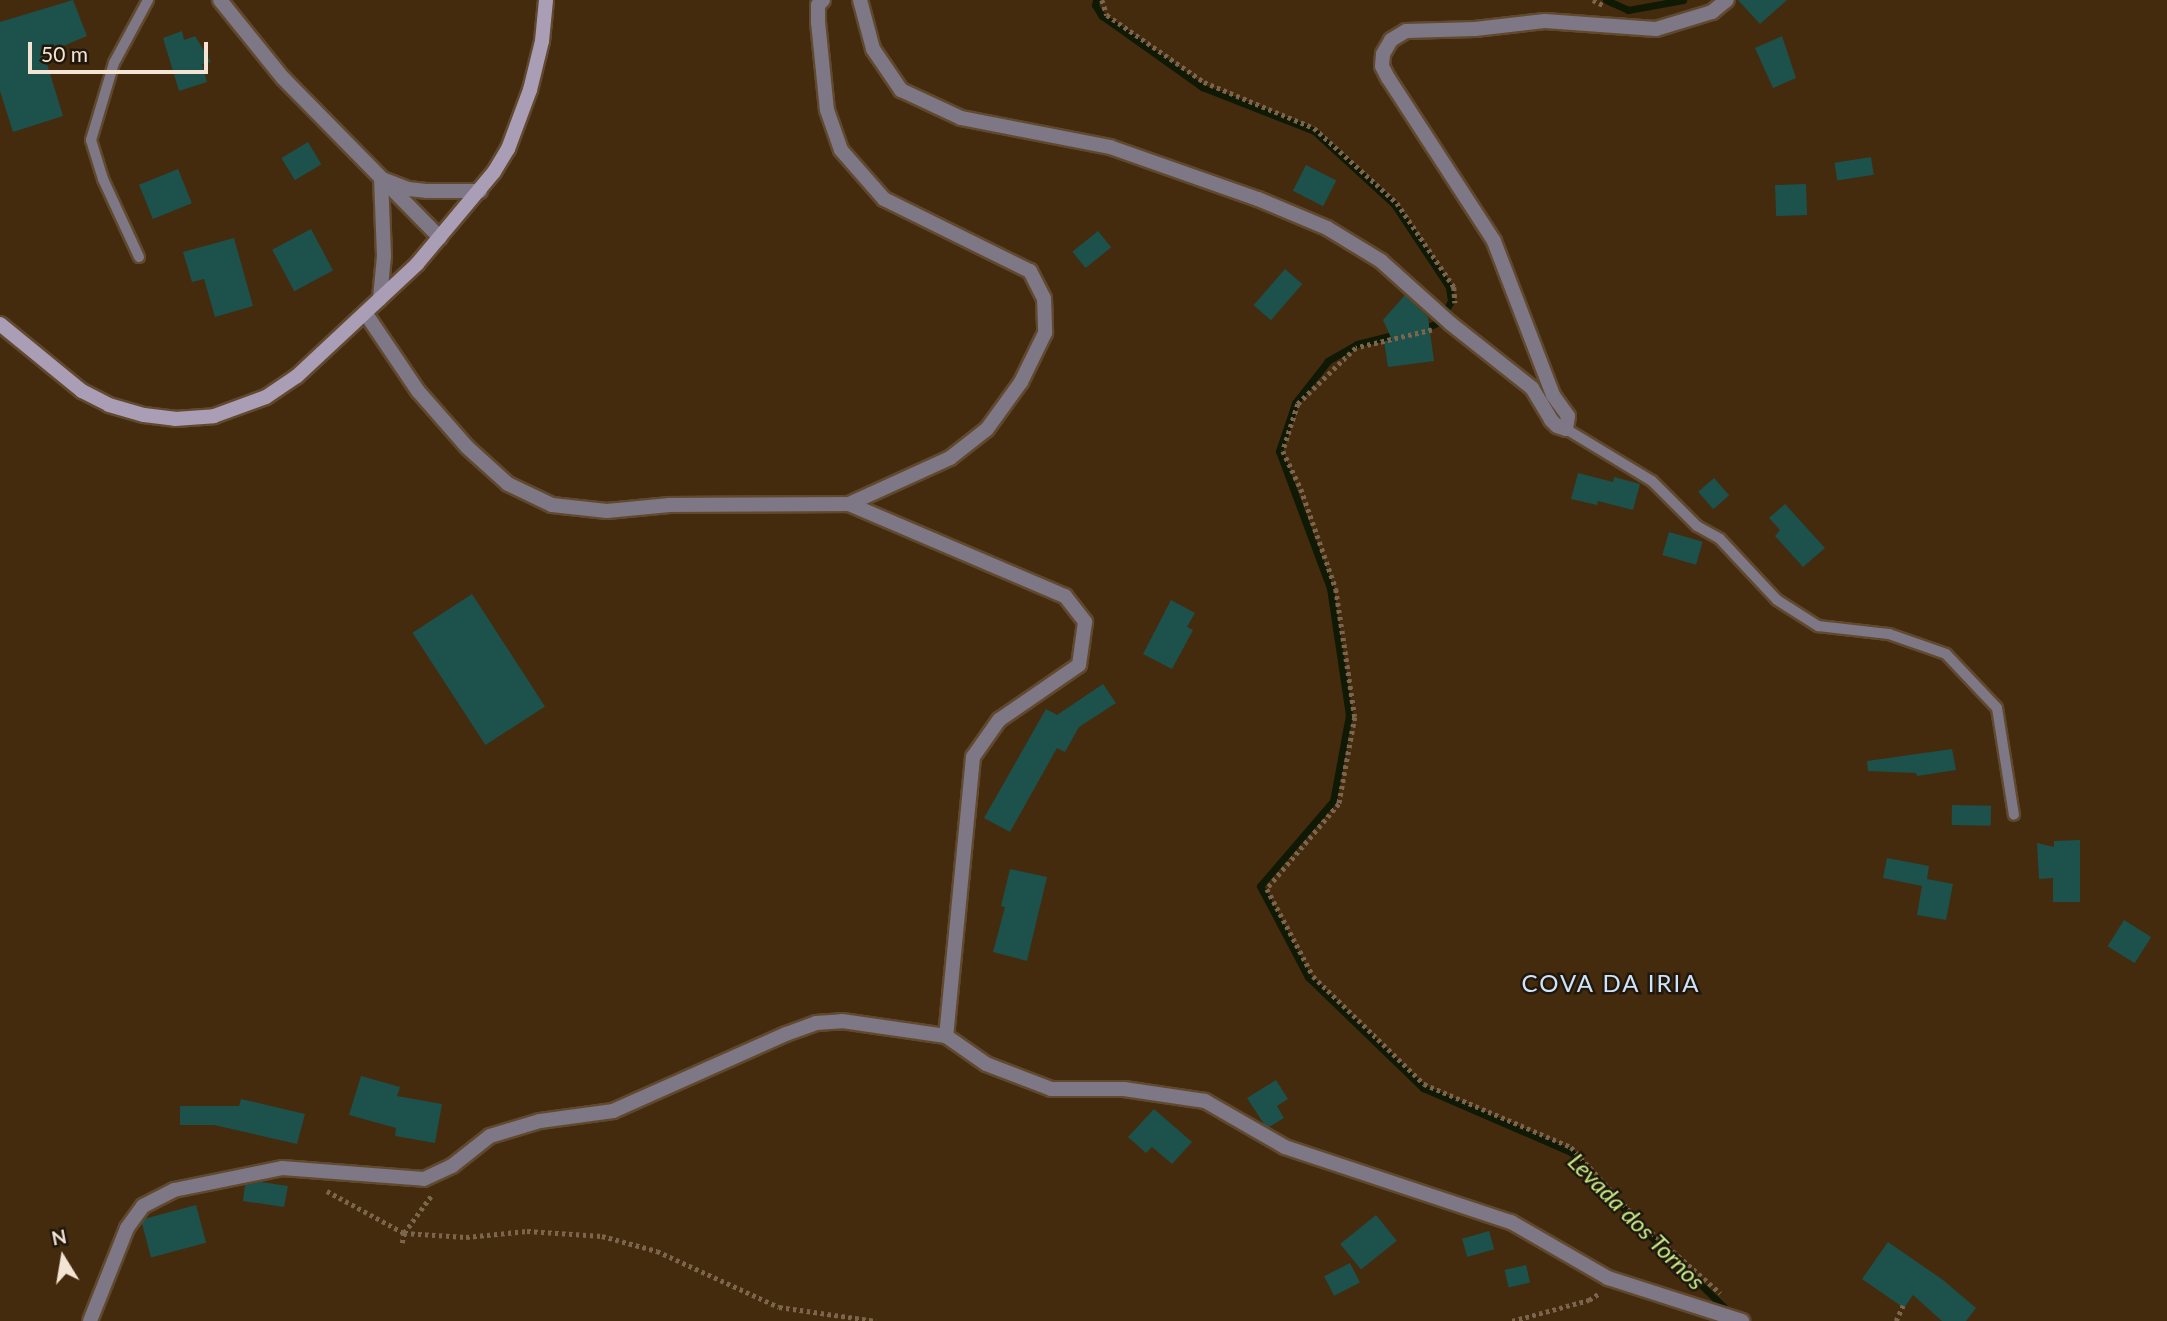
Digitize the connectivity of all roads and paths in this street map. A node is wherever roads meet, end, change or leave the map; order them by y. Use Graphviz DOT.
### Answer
graph roads {
  1 [pos="148,0"];
  2 [pos="220,0"];
  3 [pos="546,0"];
  4 [pos="823,0"];
  5 [pos="860,0"];
  6 [pos="1102,0"];
  7 [pos="1727,0"];
  8 [pos="381,178"];
  9 [pos="480,191"];
  10 [pos="440,239"];
  11 [pos="139,257"];
  12 [pos="380,299"];
  13 [pos="366,314"];
  14 [pos="1450,323"];
  15 [pos="0,324"];
  16 [pos="1566,429"];
  17 [pos="849,503"];
  18 [pos="2014,815"];
  19 [pos="946,1035"];
  20 [pos="424,1179"];
  21 [pos="323,1189"];
  22 [pos="404,1233"];
  23 [pos="402,1243"];
  24 [pos="1608,1278"];
  25 [pos="1903,1305"];
  26 [pos="1738,1319"];
  27 [pos="90,1321"];
  28 [pos="876,1321"];
  29 [pos="1511,1321"];
  30 [pos="1896,1321"];
  1 -- 11 [label="lane"];
  2 -- 8 [label="street"];
  3 -- 9 [label="main road"];
  4 -- 17 [label="street"];
  5 -- 14 [label="street"];
  6 -- 14 [label="path"];
  7 -- 16 [label="street"];
  8 -- 9 [label="street"];
  8 -- 10 [label="street"];
  8 -- 12 [label="street"];
  9 -- 10 [label="main road"];
  10 -- 12 [label="main road"];
  12 -- 13 [label="main road"];
  13 -- 15 [label="main road"];
  13 -- 17 [label="street"];
  14 -- 16 [label="street"];
  14 -- 26 [label="path"];
  16 -- 18 [label="lane"];
  17 -- 19 [label="street"];
  19 -- 20 [label="street"];
  19 -- 24 [label="street"];
  20 -- 22 [label="path"];
  20 -- 27 [label="street"];
  21 -- 22 [label="path"];
  22 -- 23 [label="path"];
  22 -- 28 [label="path"];
  24 -- 26 [label="street"];
  24 -- 29 [label="path"];
  25 -- 30 [label="path"];
}
